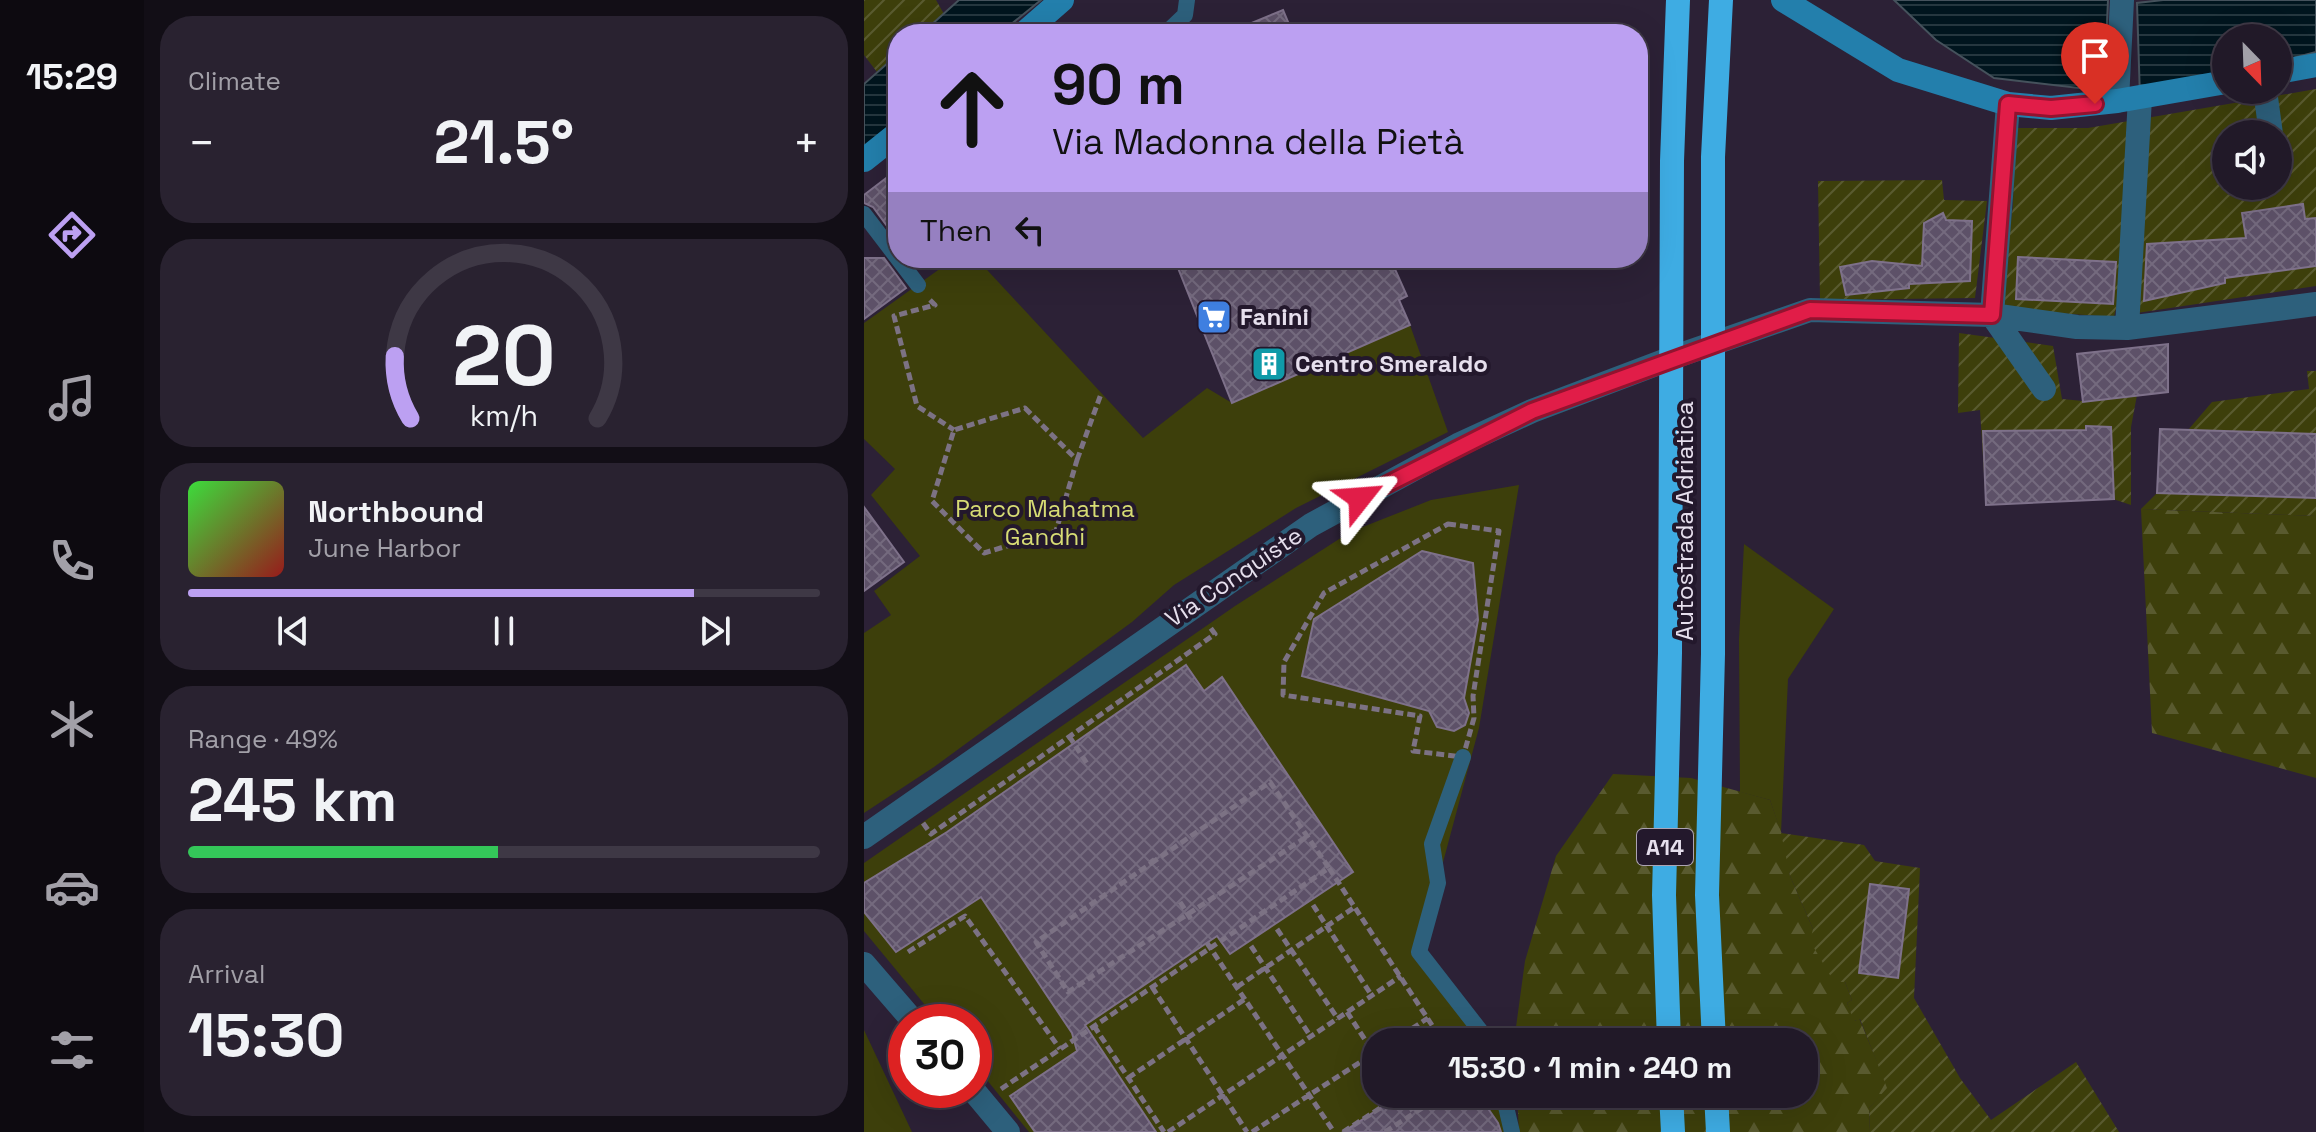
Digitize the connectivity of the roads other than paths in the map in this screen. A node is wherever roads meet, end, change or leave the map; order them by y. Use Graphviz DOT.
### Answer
graph roads {
  1 [pos="1062,0"];
  2 [pos="1187,0"];
  3 [pos="1678,0"];
  4 [pos="1721,0"];
  5 [pos="1783,0"];
  6 [pos="2122,0"];
  7 [pos="1034,24"];
  8 [pos="1176,24"];
  9 [pos="2316,65"];
  10 [pos="2292,69"];
  11 [pos="2212,85"];
  12 [pos="2129,100"];
  13 [pos="2008,104"];
  14 [pos="888,141"];
  15 [pos="864,160"];
  16 [pos="864,214"];
  17 [pos="888,246"];
  18 [pos="905,268"];
  19 [pos="918,285"];
  20 [pos="2316,304"];
  21 [pos="1992,315"];
  22 [pos="2127,328"];
  23 [pos="2044,389"];
  24 [pos="1463,757"];
  25 [pos="864,837"];
  26 [pos="864,964"];
  27 [pos="898,1004"];
  28 [pos="1478,1028"];
  29 [pos="1669,1028"];
  30 [pos="1713,1028"];
  31 [pos="992,1103"];
  32 [pos="1506,1108"];
  33 [pos="1672,1108"];
  34 [pos="1717,1108"];
  35 [pos="1008,1132"];
  36 [pos="1512,1132"];
  37 [pos="1673,1132"];
  38 [pos="1718,1132"];
  1 -- 7 [label="main road"];
  2 -- 8 [label="lane"];
  3 -- 29 [label="highway, Autostrada Adriatica / A14"];
  4 -- 30 [label="highway, Autostrada Adriatica / A14"];
  5 -- 13 [label="main road"];
  6 -- 12 [label="street"];
  9 -- 10 [label="main road"];
  11 -- 12 [label="main road"];
  12 -- 13 [label="main road"];
  12 -- 22 [label="street"];
  13 -- 21 [label="street"];
  14 -- 15 [label="main road"];
  16 -- 17 [label="lane"];
  18 -- 19 [label="lane"];
  20 -- 22 [label="street, Via Conquiste"];
  21 -- 22 [label="street, Via Conquiste"];
  21 -- 23 [label="street"];
  21 -- 25 [label="street, Via Conquiste"];
  24 -- 28 [label="lane"];
  26 -- 27 [label="street"];
  31 -- 35 [label="street"];
  32 -- 36 [label="lane"];
  33 -- 37 [label="highway"];
  34 -- 38 [label="highway"];
}
